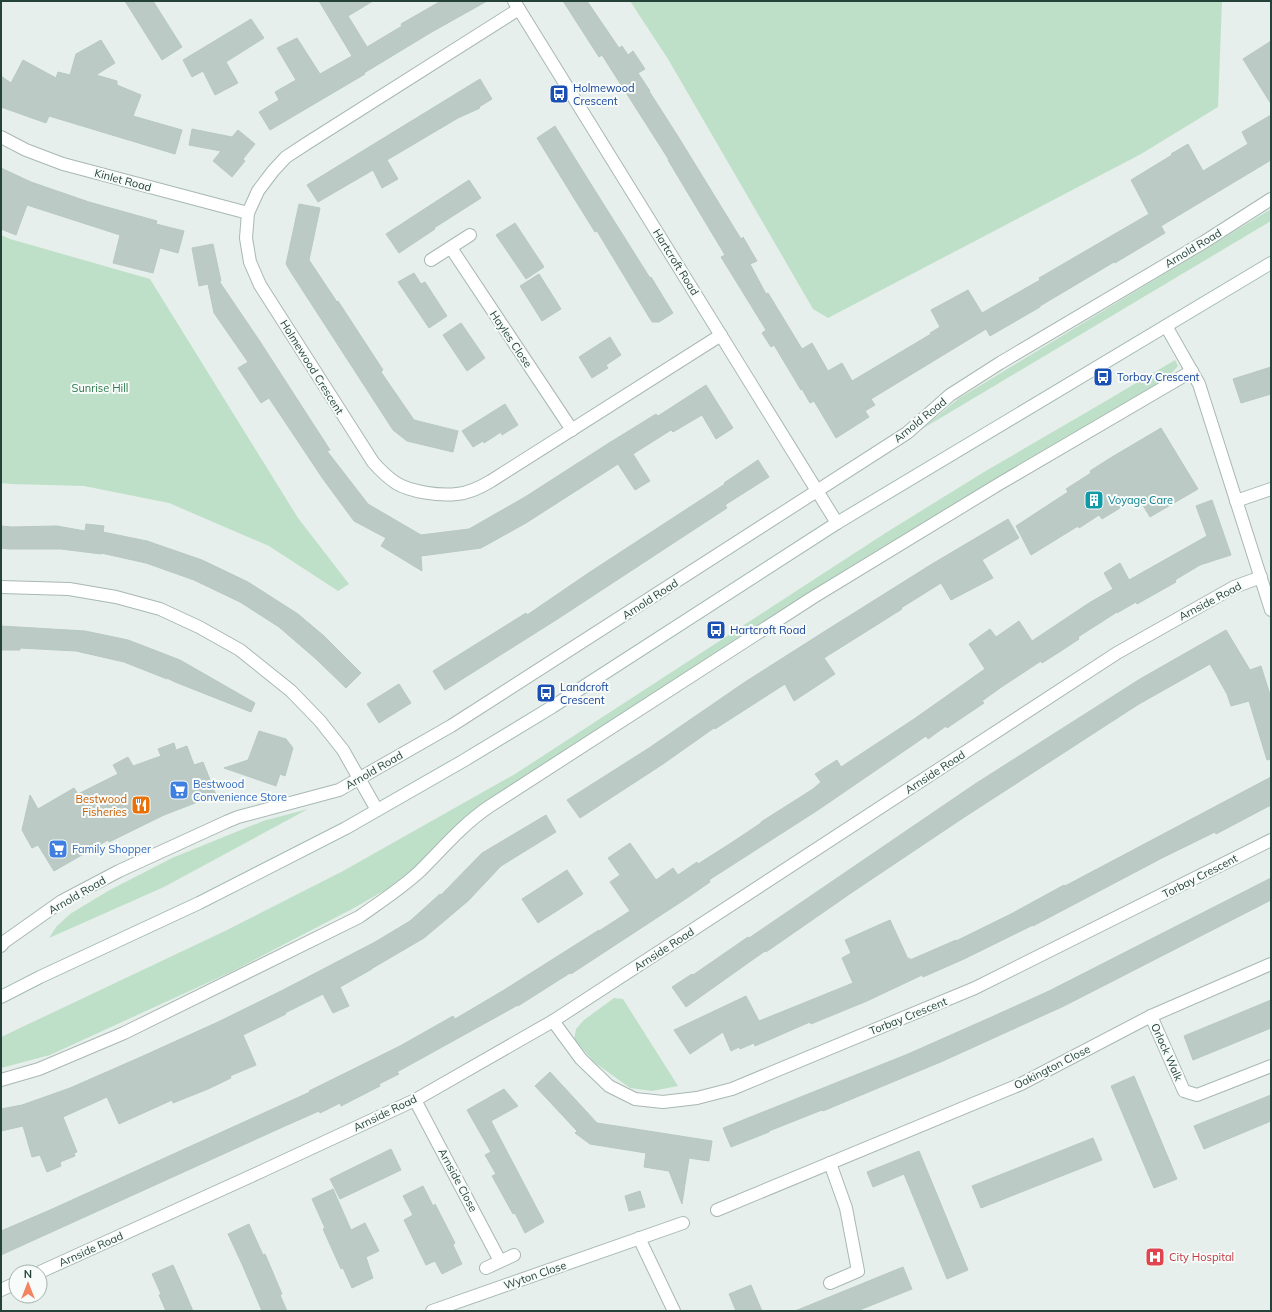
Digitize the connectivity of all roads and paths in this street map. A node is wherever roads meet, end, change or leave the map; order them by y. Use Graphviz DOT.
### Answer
graph roads {
  1 [pos="517,5"];
  2 [pos="1,137"];
  3 [pos="1271,198"];
  4 [pos="248,213"];
  5 [pos="470,235"];
  6 [pos="451,248"];
  7 [pos="431,260"];
  8 [pos="1271,263"];
  9 [pos="1166,326"];
  10 [pos="721,335"];
  11 [pos="1192,370"];
  12 [pos="572,430"];
  13 [pos="1271,489"];
  14 [pos="818,491"];
  15 [pos="1236,501"];
  16 [pos="837,523"];
  17 [pos="1261,578"];
  18 [pos="1,587"];
  19 [pos="1271,610"];
  20 [pos="359,778"];
  21 [pos="377,810"];
  22 [pos="1271,840"];
  23 [pos="1,946"];
  24 [pos="1271,964"];
  25 [pos="1,997"];
  26 [pos="1151,1016"];
  27 [pos="553,1022"];
  28 [pos="1271,1066"];
  29 [pos="1,1080"];
  30 [pos="415,1100"];
  31 [pos="830,1163"];
  32 [pos="717,1210"];
  33 [pos="683,1223"];
  34 [pos="639,1238"];
  35 [pos="514,1255"];
  36 [pos="500,1261"];
  37 [pos="48,1268"];
  38 [pos="486,1268"];
  39 [pos="830,1283"];
  40 [pos="432,1311"];
  41 [pos="674,1311"];
  1 -- 4 [label="street, Holmewood Crescent"];
  1 -- 10 [label="street, Hartcroft Road"];
  2 -- 4 [label="street, Kinlet Road"];
  3 -- 14 [label="street, Arnold Road"];
  4 -- 12 [label="street, Holmewood Crescent"];
  5 -- 6 [label="street"];
  6 -- 7 [label="street"];
  6 -- 12 [label="street, Hayles Close"];
  8 -- 9 [label="street"];
  9 -- 11 [label="street"];
  9 -- 16 [label="street"];
  10 -- 12 [label="street, Holmewood Crescent"];
  10 -- 14 [label="street, Hartcroft Road"];
  11 -- 15 [label="street"];
  11 -- 29 [label="street"];
  13 -- 15 [label="street"];
  14 -- 16 [label="street, Hartcroft Road"];
  14 -- 20 [label="street, Arnold Road"];
  15 -- 17 [label="street"];
  16 -- 21 [label="street"];
  17 -- 19 [label="street"];
  17 -- 27 [label="street, Arnside Road"];
  18 -- 20 [label="street"];
  20 -- 21 [label="street"];
  20 -- 23 [label="street, Arnold Road"];
  21 -- 25 [label="street"];
  22 -- 27 [label="street, Torbay Crescent"];
  24 -- 26 [label="street, Oakington Close"];
  26 -- 28 [label="street, Orlock Walk"];
  26 -- 31 [label="street, Oakington Close"];
  27 -- 30 [label="street, Arnside Road"];
  30 -- 36 [label="street, Arnside Close"];
  30 -- 37 [label="street, Arnside Road"];
  31 -- 32 [label="street, Oakington Close"];
  31 -- 39 [label="street"];
  33 -- 34 [label="street, Wyton Close"];
  34 -- 40 [label="street, Wyton Close"];
  34 -- 41 [label="street"];
  35 -- 36 [label="street"];
  36 -- 38 [label="street"];
}
